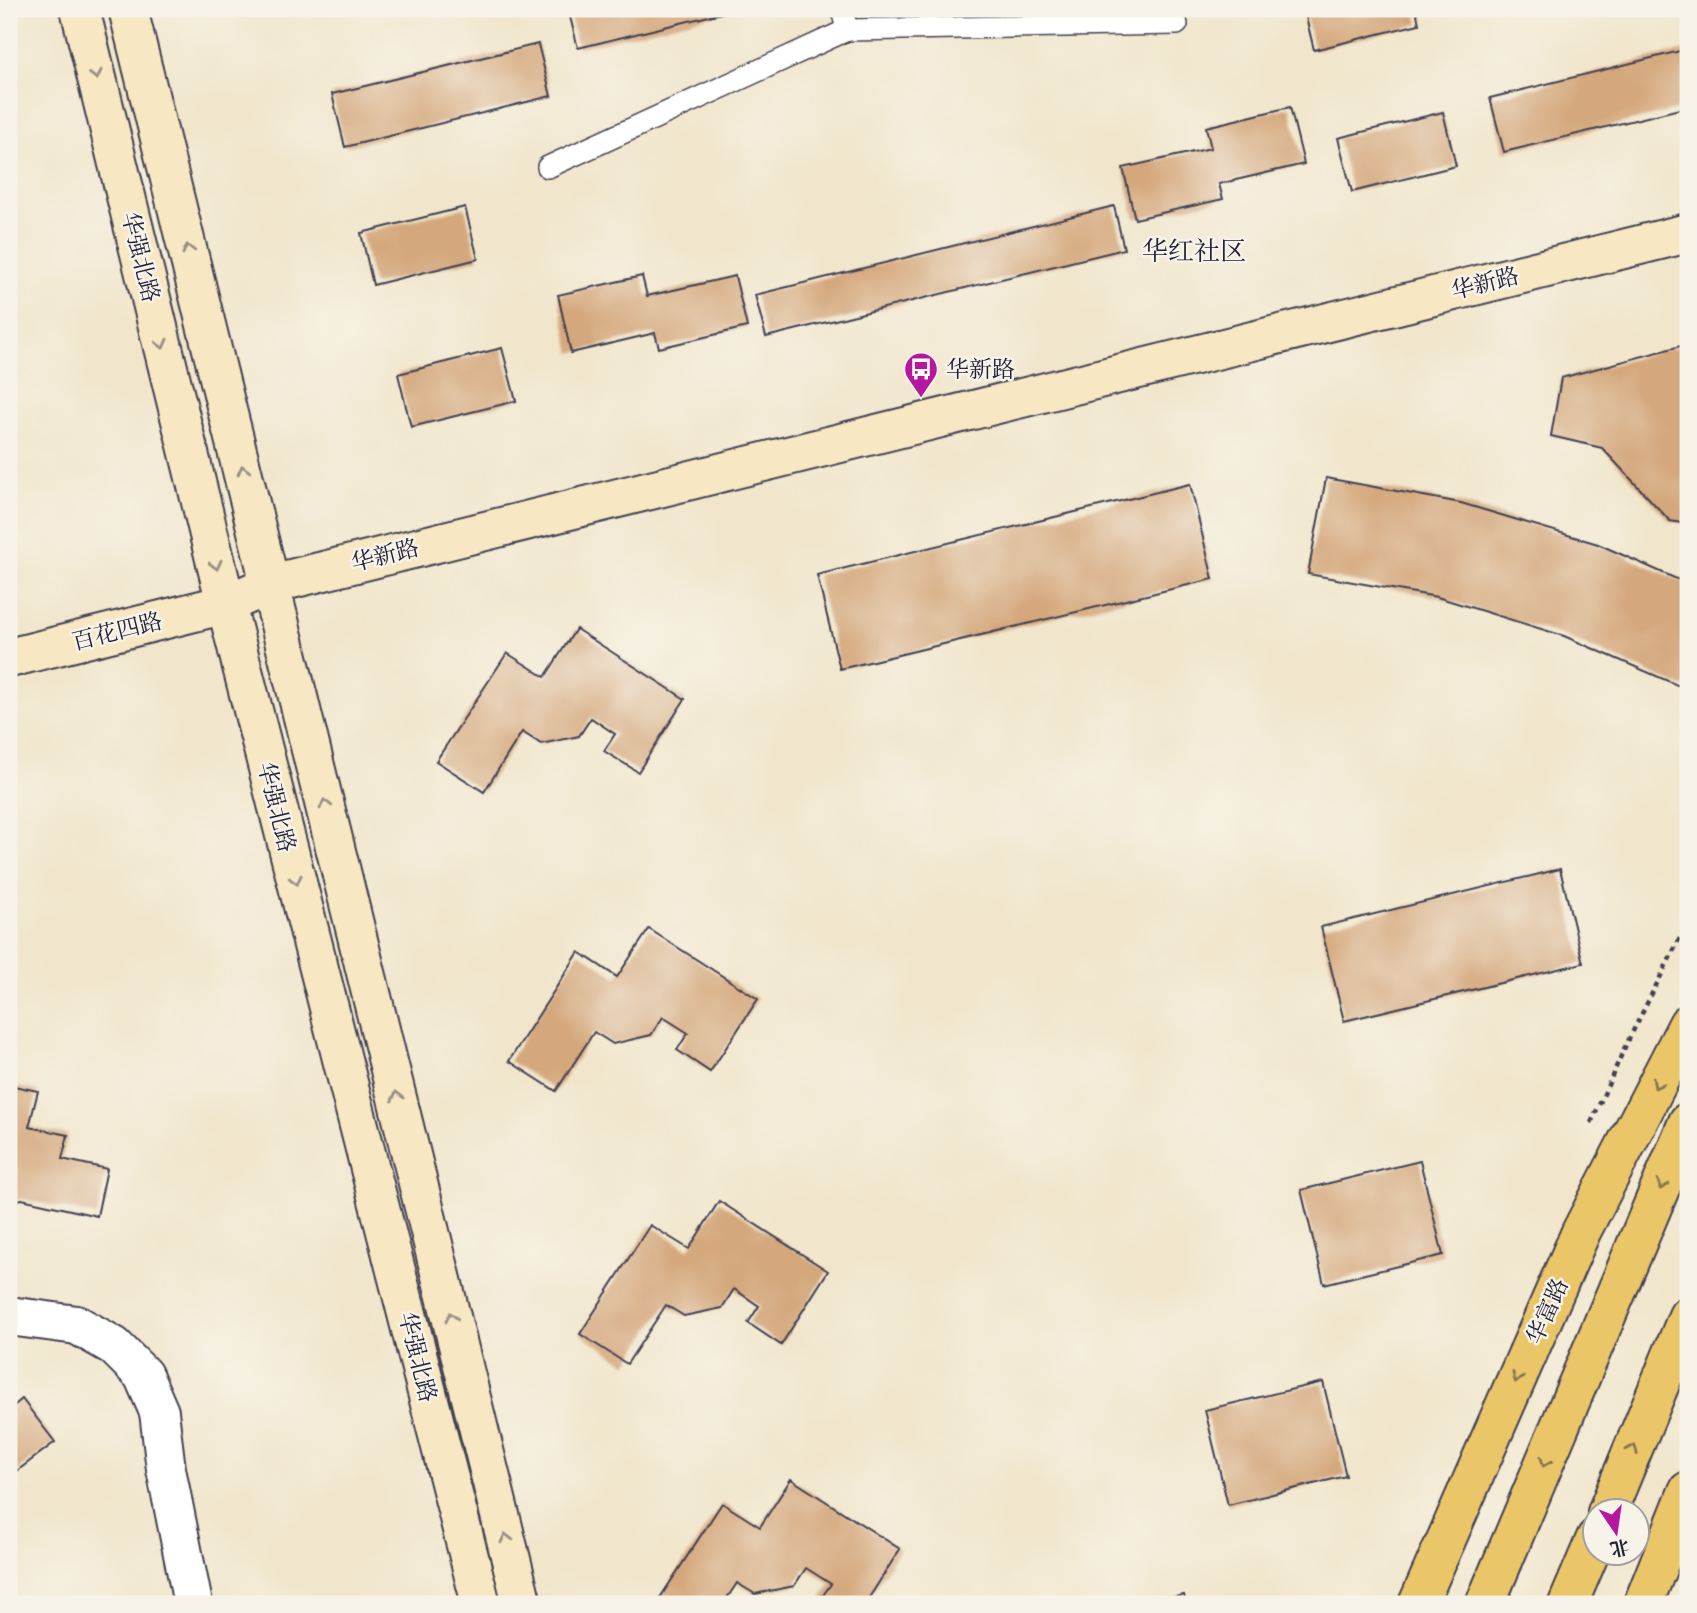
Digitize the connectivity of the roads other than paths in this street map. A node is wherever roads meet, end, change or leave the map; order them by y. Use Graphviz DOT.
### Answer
graph roads {
  1 [pos="80,9"];
  2 [pos="128,9"];
  3 [pos="842,9"];
  4 [pos="1177,24"];
  5 [pos="847,30"];
  6 [pos="548,167"];
  7 [pos="1688,233"];
  8 [pos="271,583"];
  9 [pos="226,604"];
  10 [pos="9,658"];
  11 [pos="1688,1024"];
  12 [pos="1688,1122"];
  13 [pos="9,1316"];
  14 [pos="1688,1316"];
  15 [pos="1688,1491"];
  16 [pos="1612,1498"];
  17 [pos="1583,1568"];
  18 [pos="193,1604"];
  19 [pos="481,1604"];
  20 [pos="522,1604"];
  21 [pos="1418,1604"];
  22 [pos="1485,1604"];
  23 [pos="1568,1604"];
  24 [pos="1643,1604"];
  1 -- 9 [label="main road, 华强北路, one-way"];
  8 -- 2 [label="main road, 华强北路, one-way"];
  3 -- 5 [label="lane"];
  4 -- 5 [label="lane"];
  5 -- 6 [label="lane"];
  7 -- 8 [label="main road, 华新路"];
  8 -- 9 [label="main road, 华新路"];
  20 -- 8 [label="main road, 华强北路, one-way"];
  9 -- 10 [label="main road, 百花四路"];
  9 -- 19 [label="main road, 华强北路, one-way"];
  11 -- 21 [label="main road, 华富路, one-way"];
  12 -- 22 [label="main road, one-way"];
  13 -- 18 [label="street"];
  16 -- 14 [label="main road, one-way"];
  15 -- 24 [label="main road"];
  17 -- 23 [label="main road"];
}
